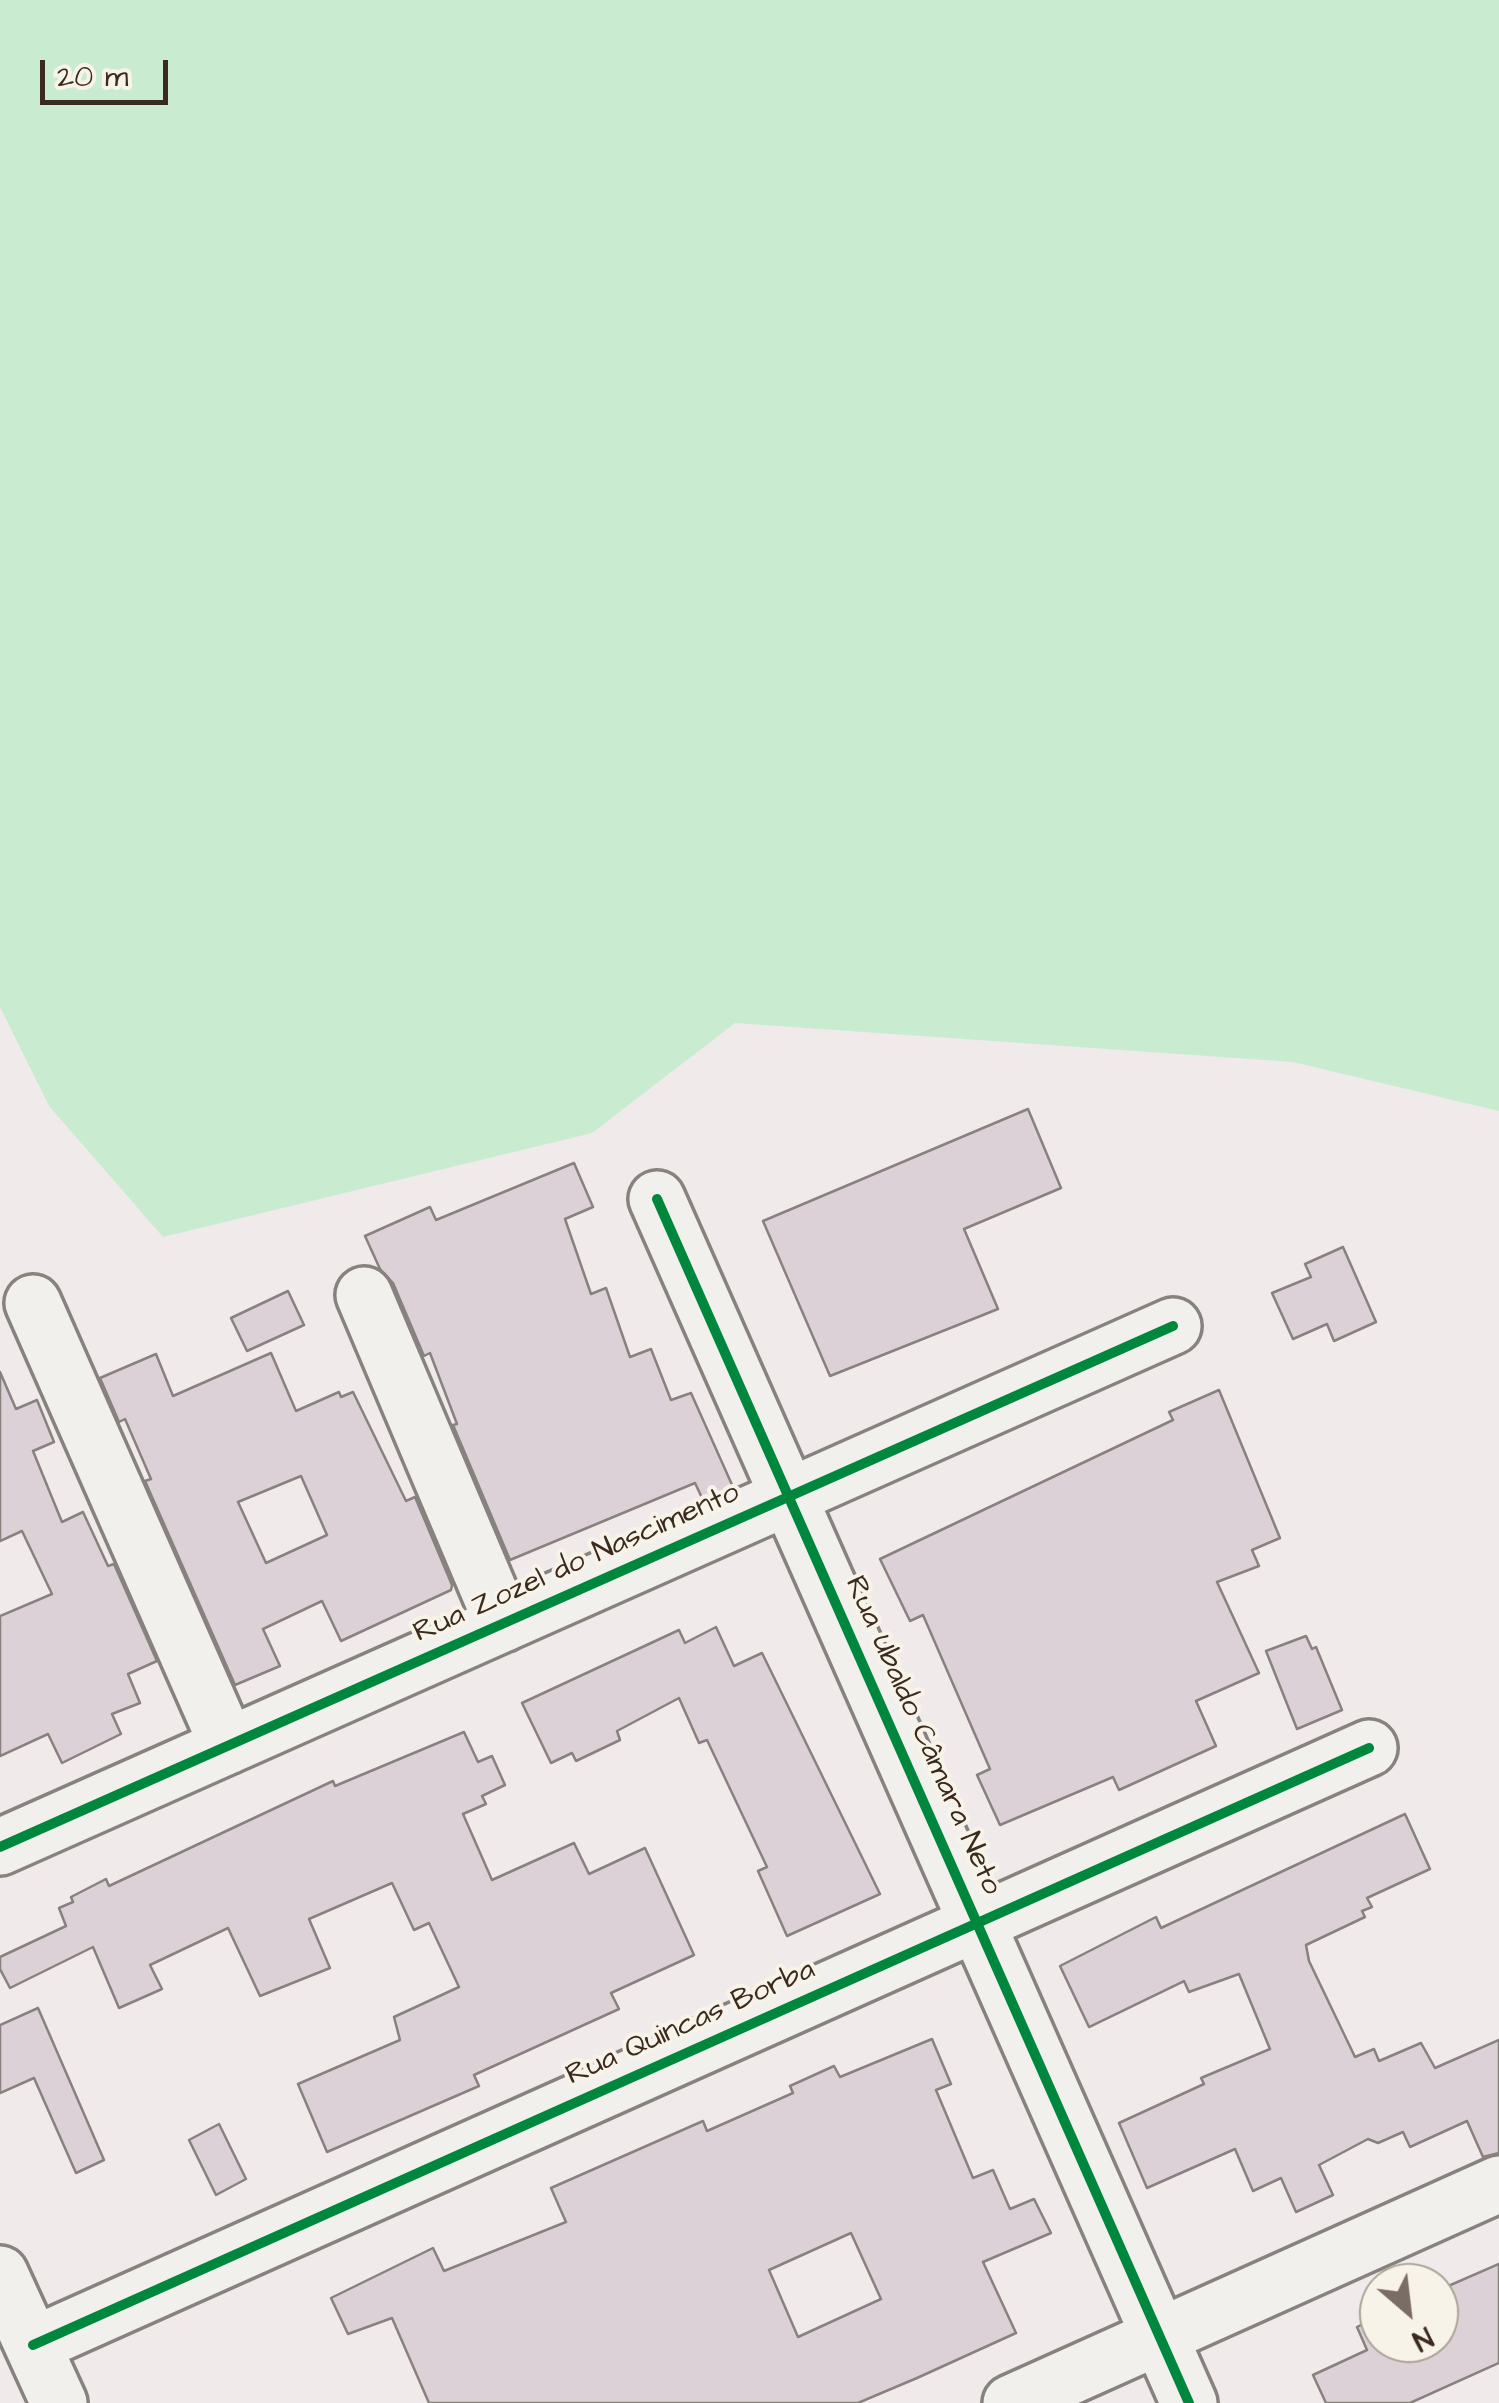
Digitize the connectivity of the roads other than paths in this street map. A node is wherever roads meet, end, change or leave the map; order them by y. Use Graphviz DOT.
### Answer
graph roads {
  1 [pos="657,1199"];
  2 [pos="364,1295"];
  3 [pos="33,1303"];
  4 [pos="1173,1326"];
  5 [pos="789,1497"];
  6 [pos="503,1624"];
  7 [pos="228,1746"];
  8 [pos="1369,1748"];
  9 [pos="0,1847"];
  10 [pos="977,1923"];
  11 [pos="1499,2184"];
  12 [pos="0,2274"];
  13 [pos="1160,2336"];
  14 [pos="32,2345"];
  15 [pos="59,2403"];
  16 [pos="1010,2403"];
  17 [pos="1189,2403"];
  1 -- 5 [label="street, Rua Ubaldo Câmara Neto"];
  2 -- 6 [label="street"];
  3 -- 7 [label="street"];
  4 -- 5 [label="street, Rua Zozel do Nascimento"];
  5 -- 6 [label="street, Rua Zozel do Nascimento"];
  5 -- 10 [label="street, Rua Ubaldo Câmara Neto"];
  6 -- 7 [label="street, Rua Zozel do Nascimento"];
  7 -- 9 [label="street, Rua Zozel do Nascimento"];
  8 -- 10 [label="street, Rua Quincas Borba"];
  10 -- 13 [label="street, Rua Ubaldo Câmara Neto"];
  10 -- 14 [label="street, Rua Quincas Borba"];
  11 -- 13 [label="street"];
  12 -- 14 [label="street"];
  13 -- 16 [label="street"];
  13 -- 17 [label="street, Rua Ubaldo Câmara Neto"];
  14 -- 15 [label="street"];
}
